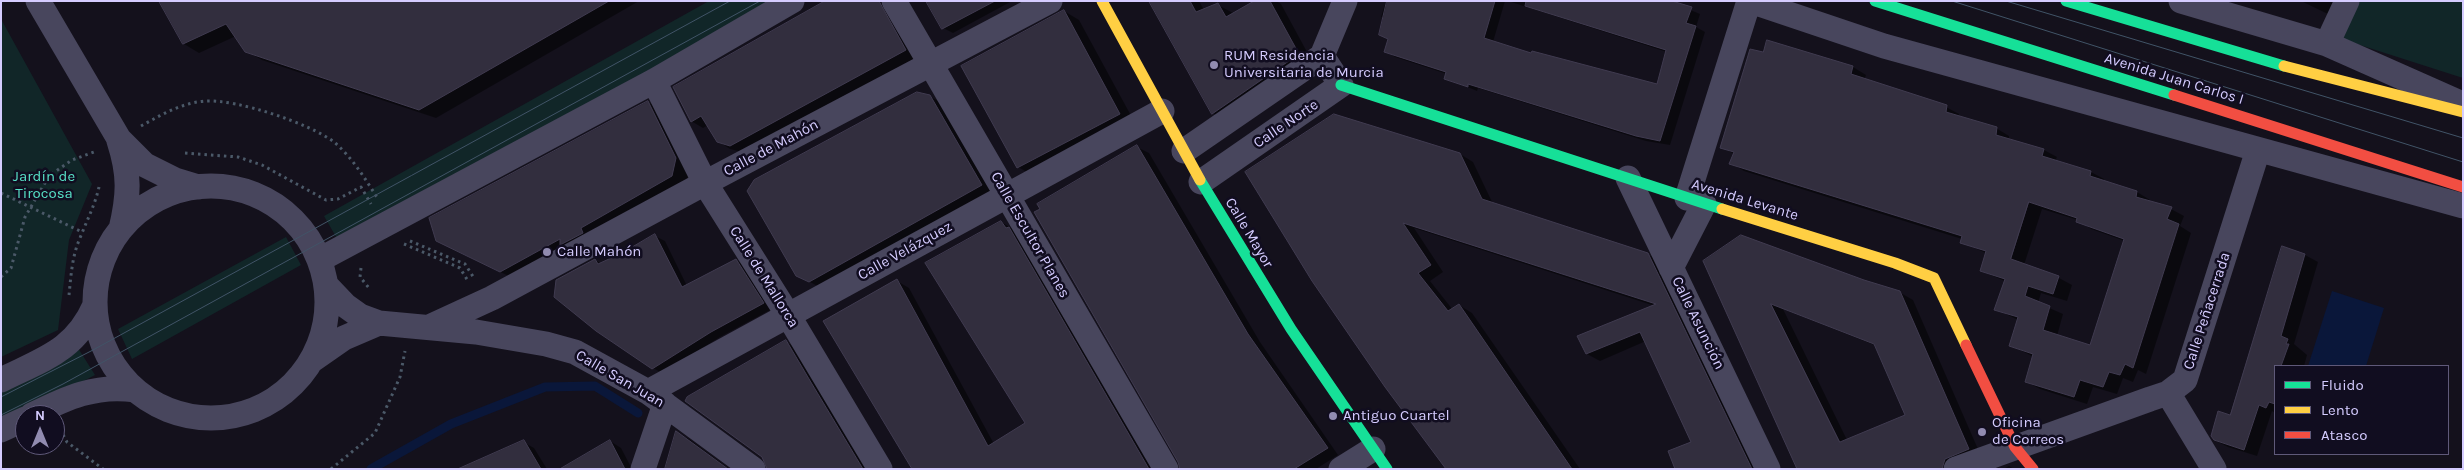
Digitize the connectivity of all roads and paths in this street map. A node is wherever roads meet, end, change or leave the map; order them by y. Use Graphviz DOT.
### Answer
graph roads {
  1 [pos="38,1"];
  2 [pos="792,1"];
  3 [pos="894,1"];
  4 [pos="1050,1"];
  5 [pos="1102,1"];
  6 [pos="1345,1"];
  7 [pos="1750,1"];
  8 [pos="1875,1"];
  9 [pos="2066,1"];
  10 [pos="2181,1"];
  11 [pos="2347,1"];
  12 [pos="2326,44"];
  13 [pos="1322,56"];
  14 [pos="931,64"];
  15 [pos="654,81"];
  16 [pos="1341,85"];
  17 [pos="2463,104"];
  18 [pos="1162,111"];
  19 [pos="2463,112"];
  20 [pos="119,139"];
  21 [pos="1184,150"];
  22 [pos="2258,150"];
  23 [pos="180,153"];
  24 [pos="1628,178"];
  25 [pos="100,182"];
  26 [pos="1201,182"];
  27 [pos="704,183"];
  28 [pos="198,187"];
  29 [pos="2463,187"];
  30 [pos="1,193"];
  31 [pos="1007,196"];
  32 [pos="1695,201"];
  33 [pos="2463,206"];
  34 [pos="31,207"];
  35 [pos="388,223"];
  36 [pos="121,229"];
  37 [pos="82,232"];
  38 [pos="319,260"];
  39 [pos="361,265"];
  40 [pos="1672,268"];
  41 [pos="1,277"];
  42 [pos="475,279"];
  43 [pos="326,285"];
  44 [pos="376,293"];
  45 [pos="500,294"];
  46 [pos="69,300"];
  47 [pos="95,305"];
  48 [pos="788,315"];
  49 [pos="379,324"];
  50 [pos="419,326"];
  51 [pos="505,337"];
  52 [pos="311,361"];
  53 [pos="1,380"];
  54 [pos="135,390"];
  55 [pos="2168,393"];
  56 [pos="656,398"];
  57 [pos="53,405"];
  58 [pos="15,424"];
  59 [pos="1,430"];
  60 [pos="65,437"];
  61 [pos="2015,447"];
  62 [pos="1380,459"];
  63 [pos="103,469"];
  64 [pos="330,469"];
  65 [pos="643,469"];
  66 [pos="753,469"];
  67 [pos="880,469"];
  68 [pos="1166,469"];
  69 [pos="1341,469"];
  70 [pos="1768,469"];
  71 [pos="1956,469"];
  72 [pos="2033,469"];
  73 [pos="2214,469"];
  1 -- 20 [label="street"];
  2 -- 15 [label="street"];
  3 -- 14 [label="street, Calle Escultor Planes"];
  4 -- 14 [label="street, Calle de Mahón"];
  5 -- 18 [label="main road, Calle Mayor"];
  6 -- 13 [label="street"];
  7 -- 22 [label="street"];
  7 -- 32 [label="street"];
  8 -- 29 [label="main road, Avenida Juan Carlos I"];
  9 -- 19 [label="main road"];
  10 -- 12 [label="street"];
  11 -- 12 [label="street"];
  12 -- 17 [label="street"];
  13 -- 16 [label="street"];
  13 -- 21 [label="street"];
  14 -- 27 [label="street, Calle de Mahón"];
  14 -- 31 [label="street, Calle Escultor Planes"];
  15 -- 27 [label="street, Calle de Mallorca"];
  15 -- 35 [label="street"];
  16 -- 24 [label="main road, Avenida Levante"];
  16 -- 26 [label="street, Calle Norte"];
  18 -- 21 [label="main road, Calle Mayor"];
  18 -- 31 [label="street, Calle Velázquez"];
  20 -- 28 [label="street"];
  20 -- 34 [label="path"];
  20 -- 35 [label="path"];
  20 -- 36 [label="street"];
  21 -- 26 [label="main road, Calle Mayor"];
  22 -- 33 [label="street"];
  22 -- 55 [label="street, Calle Peñacerrada"];
  23 -- 35 [label="path"];
  24 -- 32 [label="main road, Avenida Levante"];
  24 -- 40 [label="street, Calle Asunción"];
  25 -- 37 [label="path"];
  26 -- 62 [label="main road, Calle Mayor"];
  27 -- 45 [label="street, Calle de Mahón"];
  27 -- 48 [label="street, Calle de Mallorca"];
  28 -- 36 [label="street"];
  28 -- 38 [label="street"];
  30 -- 34 [label="path"];
  31 -- 48 [label="street, Calle Velázquez"];
  31 -- 68 [label="street, Calle Escultor Planes"];
  32 -- 40 [label="street"];
  32 -- 61 [label="main road, Avenida Levante"];
  34 -- 37 [label="path"];
  34 -- 41 [label="path"];
  35 -- 38 [label="street"];
  35 -- 42 [label="path"];
  35 -- 42 [label="path"];
  36 -- 47 [label="street"];
  37 -- 46 [label="path"];
  38 -- 43 [label="street"];
  39 -- 44 [label="path"];
  40 -- 70 [label="street, Calle Asunción"];
  42 -- 45 [label="path"];
  43 -- 49 [label="street, Calle San Juan"];
  43 -- 52 [label="street"];
  45 -- 50 [label="street, Calle de Mahón"];
  45 -- 51 [label="street"];
  47 -- 53 [label="street"];
  47 -- 54 [label="street"];
  48 -- 56 [label="street, Calle Velázquez"];
  48 -- 67 [label="street, Calle de Mallorca"];
  49 -- 50 [label="street, Calle San Juan"];
  49 -- 52 [label="street, Calle San Juan"];
  50 -- 51 [label="street, Calle San Juan"];
  50 -- 64 [label="path"];
  51 -- 56 [label="street, Calle San Juan"];
  52 -- 54 [label="street"];
  54 -- 57 [label="street"];
  55 -- 61 [label="street, Calle Peñacerrada"];
  55 -- 73 [label="street"];
  56 -- 65 [label="street"];
  56 -- 66 [label="street, Calle San Juan"];
  58 -- 59 [label="street"];
  60 -- 63 [label="path"];
  61 -- 71 [label="street, Calle Peñacerrada"];
  61 -- 72 [label="main road, Avenida Levante"];
  62 -- 69 [label="street"];
}
